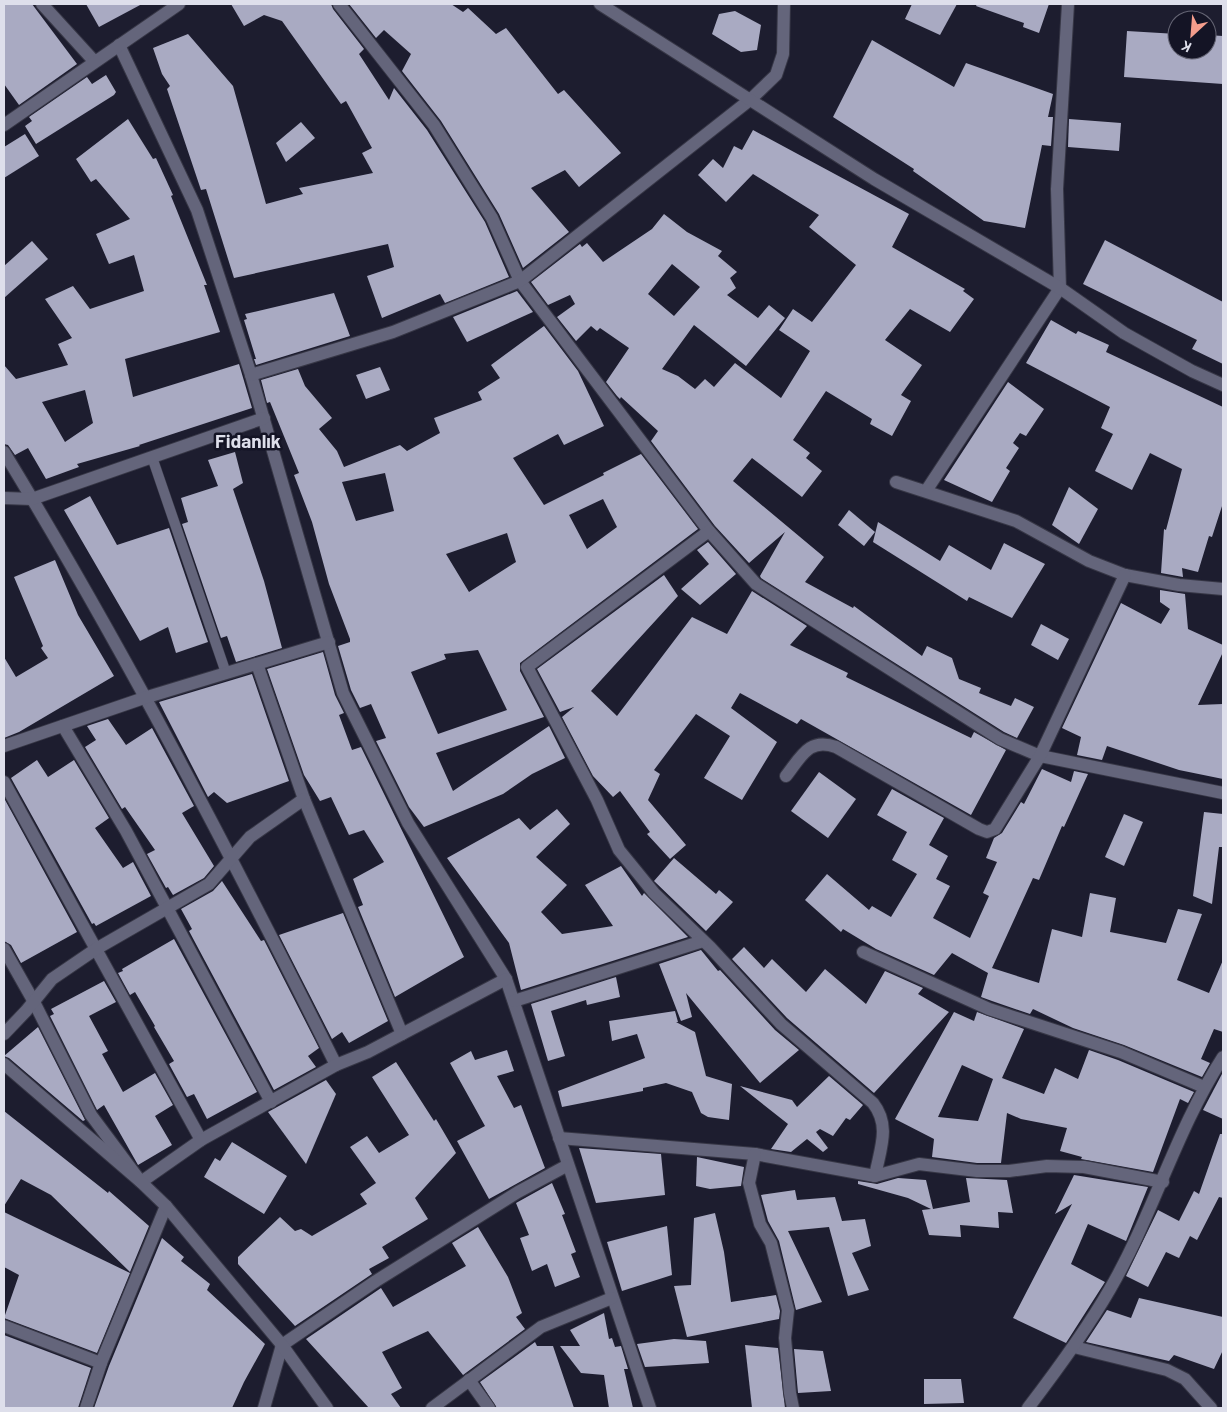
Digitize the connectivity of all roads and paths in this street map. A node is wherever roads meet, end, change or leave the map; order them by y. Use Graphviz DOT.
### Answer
graph roads {
  1 [pos="42,4"];
  2 [pos="179,4"];
  3 [pos="339,4"];
  4 [pos="600,4"];
  5 [pos="784,4"];
  6 [pos="1068,4"];
  7 [pos="119,45"];
  8 [pos="94,61"];
  9 [pos="751,99"];
  10 [pos="4,125"];
  11 [pos="520,281"];
  12 [pos="1060,288"];
  13 [pos="251,375"];
  14 [pos="1223,385"];
  15 [pos="264,418"];
  16 [pos="4,452"];
  17 [pos="152,457"];
  18 [pos="896,482"];
  19 [pos="926,491"];
  20 [pos="4,498"];
  21 [pos="32,499"];
  22 [pos="709,530"];
  23 [pos="1125,575"];
  24 [pos="1223,589"];
  25 [pos="329,642"];
  26 [pos="257,664"];
  27 [pos="226,673"];
  28 [pos="144,698"];
  29 [pos="63,726"];
  30 [pos="4,746"];
  31 [pos="1040,756"];
  32 [pos="786,776"];
  33 [pos="4,782"];
  34 [pos="1223,793"];
  35 [pos="304,799"];
  36 [pos="232,858"];
  37 [pos="168,909"];
  38 [pos="703,941"];
  39 [pos="4,949"];
  40 [pos="96,949"];
  41 [pos="863,952"];
  42 [pos="506,979"];
  43 [pos="34,1002"];
  44 [pos="514,1002"];
  45 [pos="6,1026"];
  46 [pos="402,1034"];
  47 [pos="1223,1058"];
  48 [pos="4,1064"];
  49 [pos="336,1065"];
  50 [pos="1204,1088"];
  51 [pos="271,1102"];
  52 [pos="559,1138"];
  53 [pos="201,1140"];
  54 [pos="755,1154"];
  55 [pos="568,1165"];
  56 [pos="875,1176"];
  57 [pos="141,1182"];
  58 [pos="1163,1182"];
  59 [pos="166,1206"];
  60 [pos="612,1298"];
  61 [pos="4,1326"];
  62 [pos="282,1345"];
  63 [pos="1074,1347"];
  64 [pos="101,1363"];
  65 [pos="469,1380"];
  66 [pos="86,1408"];
  67 [pos="264,1408"];
  68 [pos="327,1408"];
  69 [pos="432,1408"];
  70 [pos="489,1408"];
  71 [pos="650,1408"];
  72 [pos="793,1408"];
  73 [pos="1028,1408"];
  74 [pos="1212,1408"];
  1 -- 8 [label="street"];
  2 -- 7 [label="street"];
  3 -- 11 [label="street"];
  4 -- 9 [label="street"];
  5 -- 9 [label="street"];
  6 -- 12 [label="street"];
  7 -- 8 [label="street"];
  7 -- 13 [label="street"];
  8 -- 10 [label="street"];
  9 -- 11 [label="street"];
  9 -- 12 [label="street"];
  11 -- 13 [label="street"];
  11 -- 22 [label="street"];
  12 -- 14 [label="street"];
  12 -- 19 [label="street"];
  13 -- 15 [label="street"];
  15 -- 17 [label="street"];
  15 -- 25 [label="street"];
  16 -- 21 [label="street"];
  17 -- 21 [label="street"];
  17 -- 27 [label="lane"];
  18 -- 19 [label="street"];
  19 -- 23 [label="street"];
  20 -- 21 [label="street"];
  21 -- 28 [label="street"];
  22 -- 31 [label="street"];
  22 -- 38 [label="street"];
  23 -- 24 [label="street"];
  23 -- 31 [label="street"];
  25 -- 26 [label="street"];
  25 -- 42 [label="street"];
  26 -- 27 [label="street"];
  26 -- 35 [label="street"];
  27 -- 28 [label="street"];
  28 -- 29 [label="street"];
  28 -- 36 [label="street"];
  29 -- 30 [label="street"];
  29 -- 37 [label="street"];
  31 -- 32 [label="street"];
  31 -- 34 [label="street"];
  33 -- 40 [label="street"];
  35 -- 36 [label="street"];
  35 -- 46 [label="street"];
  36 -- 37 [label="street"];
  36 -- 49 [label="street"];
  37 -- 40 [label="street"];
  37 -- 51 [label="street"];
  38 -- 44 [label="street"];
  38 -- 56 [label="street"];
  39 -- 43 [label="street"];
  40 -- 43 [label="street"];
  40 -- 53 [label="street"];
  41 -- 50 [label="street"];
  42 -- 44 [label="street"];
  42 -- 46 [label="street"];
  43 -- 45 [label="street"];
  43 -- 57 [label="street"];
  44 -- 52 [label="street"];
  46 -- 49 [label="street"];
  47 -- 50 [label="street"];
  48 -- 57 [label="street"];
  49 -- 51 [label="street"];
  50 -- 58 [label="street"];
  51 -- 53 [label="street"];
  52 -- 54 [label="street"];
  52 -- 55 [label="street"];
  53 -- 57 [label="street"];
  54 -- 56 [label="street"];
  54 -- 72 [label="street"];
  55 -- 60 [label="street"];
  55 -- 62 [label="street"];
  56 -- 58 [label="street"];
  57 -- 59 [label="street"];
  58 -- 63 [label="street"];
  59 -- 62 [label="street"];
  59 -- 64 [label="street"];
  60 -- 65 [label="street"];
  60 -- 71 [label="street"];
  61 -- 64 [label="street"];
  62 -- 67 [label="street"];
  62 -- 68 [label="street"];
  63 -- 73 [label="street"];
  63 -- 74 [label="street"];
  64 -- 66 [label="street"];
  65 -- 69 [label="street"];
  65 -- 70 [label="street"];
}
